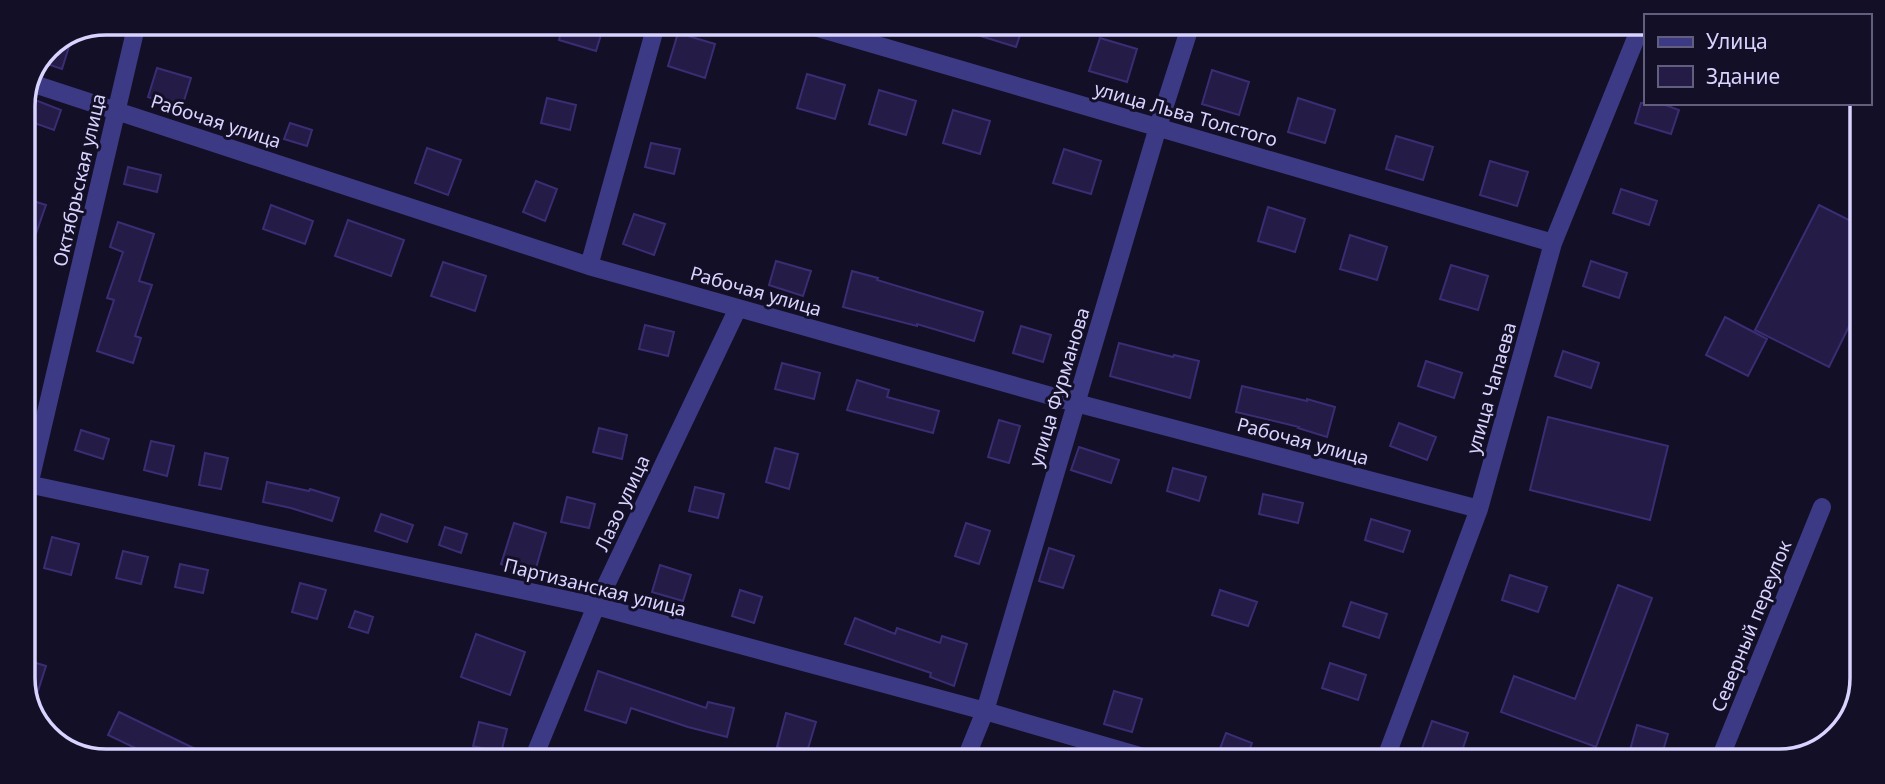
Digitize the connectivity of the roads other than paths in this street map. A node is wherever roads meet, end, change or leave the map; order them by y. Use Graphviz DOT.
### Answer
graph roads {
  1 [pos="134,35"];
  2 [pos="653,35"];
  3 [pos="842,35"];
  4 [pos="1187,35"];
  5 [pos="1637,35"];
  6 [pos="38,85"];
  7 [pos="117,111"];
  8 [pos="1158,127"];
  9 [pos="1553,243"];
  10 [pos="589,266"];
  11 [pos="738,308"];
  12 [pos="1076,403"];
  13 [pos="35,447"];
  14 [pos="35,486"];
  15 [pos="1822,507"];
  16 [pos="1479,509"];
  17 [pos="596,606"];
  18 [pos="985,711"];
  19 [pos="537,749"];
  20 [pos="970,749"];
  21 [pos="1116,749"];
  22 [pos="1389,749"];
  23 [pos="1724,749"];
  1 -- 7 [label="street, Октябрьская улица"];
  2 -- 10 [label="street"];
  3 -- 8 [label="street, улица Льва Толстого"];
  4 -- 8 [label="street, улица Фурманова"];
  5 -- 9 [label="street, улица Чапаева"];
  6 -- 7 [label="street, Рабочая улица"];
  7 -- 10 [label="street, Рабочая улица"];
  7 -- 13 [label="street, Октябрьская улица"];
  8 -- 9 [label="street, улица Льва Толстого"];
  8 -- 12 [label="street, улица Фурманова"];
  9 -- 16 [label="street, улица Чапаева"];
  10 -- 11 [label="street, Рабочая улица"];
  11 -- 12 [label="street, Рабочая улица"];
  11 -- 17 [label="street, Лазо улица"];
  12 -- 16 [label="street, Рабочая улица"];
  12 -- 18 [label="street, улица Фурманова"];
  14 -- 17 [label="street, Партизанская улица"];
  15 -- 23 [label="street, Северный переулок"];
  16 -- 22 [label="street, улица Чапаева"];
  17 -- 18 [label="street, Партизанская улица"];
  17 -- 19 [label="street, Лазо улица"];
  18 -- 20 [label="street, улица Фурманова"];
  18 -- 21 [label="street, Партизанская улица"];
}
